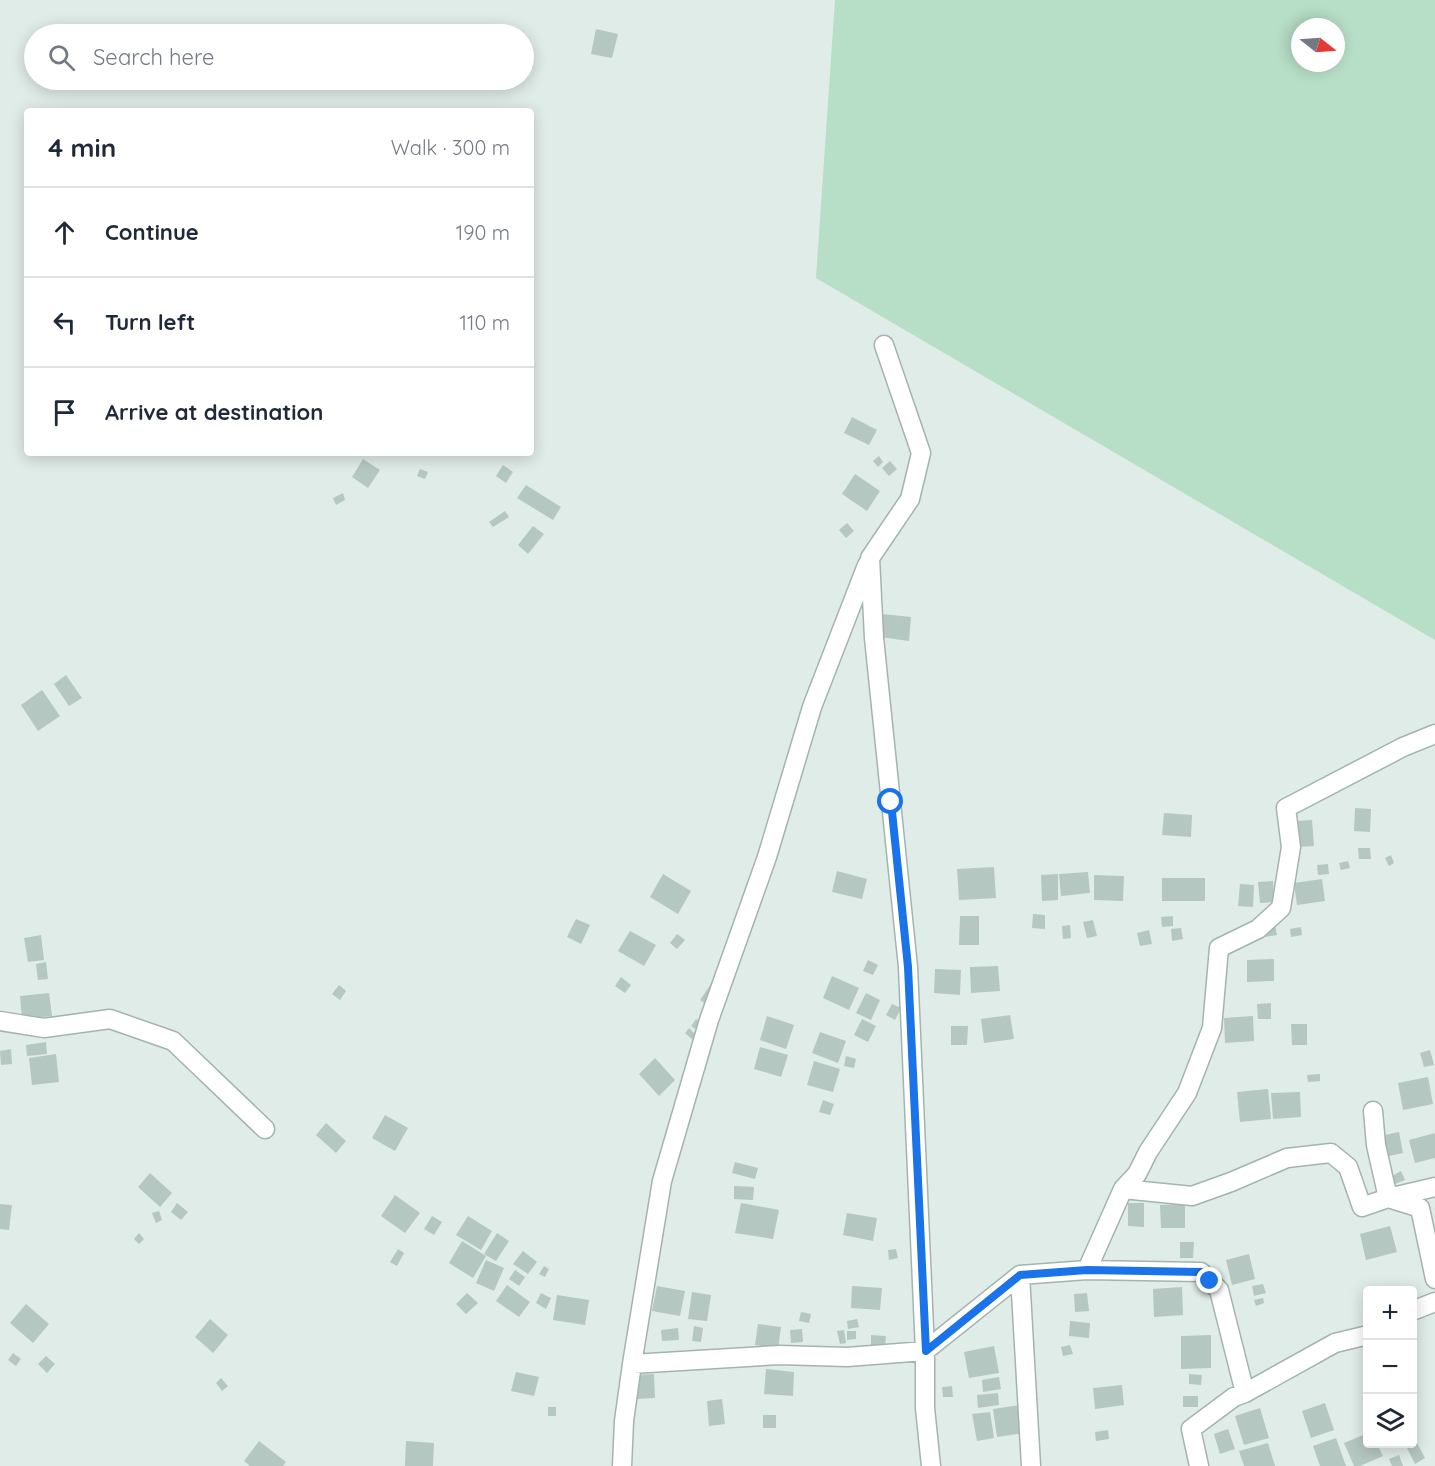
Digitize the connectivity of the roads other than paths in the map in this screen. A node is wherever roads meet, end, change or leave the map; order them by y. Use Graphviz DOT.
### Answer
graph roads {
  1 [pos="884,345"];
  2 [pos="870,558"];
  3 [pos="1435,734"];
  4 [pos="0,1021"];
  5 [pos="1373,1111"];
  6 [pos="265,1129"];
  7 [pos="1435,1187"];
  8 [pos="1123,1190"];
  9 [pos="1388,1198"];
  10 [pos="1087,1270"];
  11 [pos="1020,1275"];
  12 [pos="1435,1279"];
  13 [pos="1435,1302"];
  14 [pos="1417,1309"];
  15 [pos="1363,1336"];
  16 [pos="926,1351"];
  17 [pos="632,1364"];
  18 [pos="1245,1393"];
  19 [pos="622,1466"];
  20 [pos="931,1466"];
  21 [pos="1030,1466"];
  22 [pos="1199,1466"];
  1 -- 2 [label="street"];
  2 -- 16 [label="street"];
  2 -- 17 [label="street"];
  3 -- 8 [label="street"];
  4 -- 6 [label="street"];
  5 -- 9 [label="street"];
  7 -- 9 [label="street"];
  8 -- 9 [label="street"];
  8 -- 10 [label="street"];
  9 -- 12 [label="street"];
  10 -- 11 [label="street"];
  10 -- 18 [label="street"];
  11 -- 16 [label="street"];
  11 -- 21 [label="street"];
  13 -- 14 [label="street"];
  15 -- 18 [label="street"];
  16 -- 17 [label="street"];
  16 -- 20 [label="street"];
  17 -- 19 [label="street"];
  18 -- 22 [label="street"];
}
